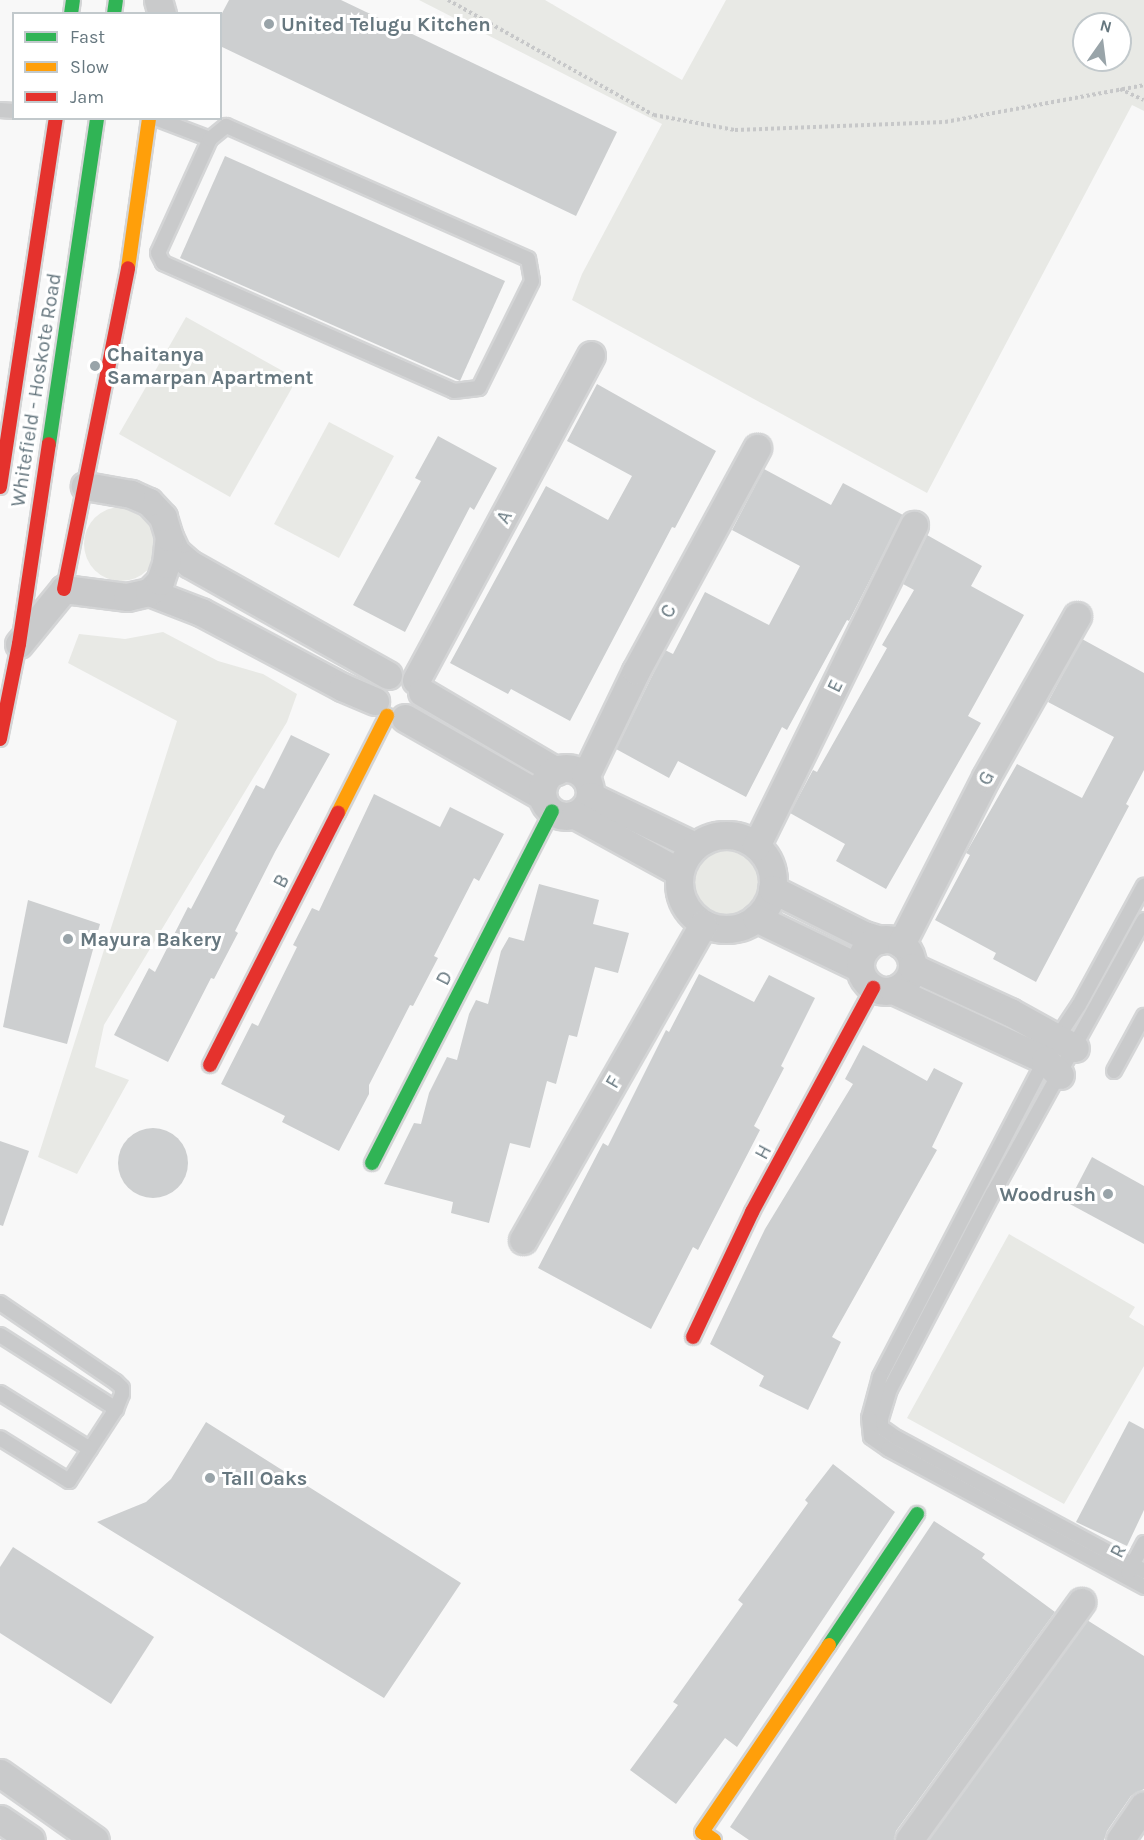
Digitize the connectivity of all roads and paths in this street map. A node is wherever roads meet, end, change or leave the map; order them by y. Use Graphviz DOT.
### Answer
graph roads {
  1 [pos="448,0"];
  2 [pos="1144,85"];
  3 [pos="1120,89"];
  4 [pos="1144,100"];
  5 [pos="56,120"];
  6 [pos="97,120"];
  7 [pos="149,120"];
  8 [pos="160,120"];
  9 [pos="210,139"];
  10 [pos="591,355"];
  11 [pos="757,448"];
  12 [pos="85,486"];
  13 [pos="0,487"];
  14 [pos="914,525"];
  15 [pos="169,537"];
  16 [pos="64,589"];
  17 [pos="149,592"];
  18 [pos="1077,616"];
  19 [pos="19,644"];
  20 [pos="388,675"];
  21 [pos="419,686"];
  22 [pos="389,712"];
  23 [pos="0,739"];
  24 [pos="569,799"];
  25 [pos="695,846"];
  26 [pos="756,846"];
  27 [pos="679,872"];
  28 [pos="1144,886"];
  29 [pos="772,890"];
  30 [pos="756,918"];
  31 [pos="1144,920"];
  32 [pos="703,924"];
  33 [pos="898,950"];
  34 [pos="875,982"];
  35 [pos="1144,1016"];
  36 [pos="1059,1055"];
  37 [pos="210,1065"];
  38 [pos="1114,1071"];
  39 [pos="372,1162"];
  40 [pos="524,1240"];
  41 [pos="0,1303"];
  42 [pos="0,1335"];
  43 [pos="693,1337"];
  44 [pos="0,1393"];
  45 [pos="116,1409"];
  46 [pos="0,1438"];
  47 [pos="90,1449"];
  48 [pos="917,1514"];
  49 [pos="1144,1543"];
  50 [pos="1134,1571"];
  51 [pos="1144,1587"];
  52 [pos="1081,1602"];
  53 [pos="0,1773"];
  54 [pos="1144,1805"];
  55 [pos="0,1819"];
  56 [pos="704,1837"];
  57 [pos="31,1840"];
  58 [pos="95,1840"];
  59 [pos="909,1840"];
  60 [pos="1120,1840"];
  1 -- 3 [label="path"];
  2 -- 3 [label="path"];
  3 -- 4 [label="path"];
  5 -- 13 [label="street, Whitefield - Hoskote Road"];
  6 -- 19 [label="street, Whitefield - Hoskote Road"];
  7 -- 12 [label="street"];
  8 -- 9 [label="lane"];
  9 -- 9 [label="lane"];
  10 -- 21 [label="street, A"];
  11 -- 24 [label="street, C"];
  12 -- 15 [label="street"];
  12 -- 16 [label="street"];
  14 -- 26 [label="street, E"];
  15 -- 17 [label="street"];
  15 -- 20 [label="street"];
  16 -- 17 [label="street"];
  16 -- 19 [label="street"];
  17 -- 22 [label="street"];
  18 -- 33 [label="street, G"];
  19 -- 23 [label="street, Whitefield - Hoskote Road"];
  20 -- 21 [label="street"];
  20 -- 22 [label="street"];
  21 -- 22 [label="street"];
  21 -- 24 [label="street"];
  22 -- 24 [label="street"];
  22 -- 37 [label="street, B"];
  24 -- 25 [label="street"];
  24 -- 27 [label="street"];
  24 -- 39 [label="street, D"];
  25 -- 26 [label="street"];
  25 -- 27 [label="street"];
  26 -- 29 [label="street"];
  27 -- 32 [label="street"];
  28 -- 36 [label="lane"];
  29 -- 30 [label="street"];
  29 -- 33 [label="street"];
  30 -- 32 [label="street"];
  30 -- 34 [label="street"];
  31 -- 36 [label="lane"];
  32 -- 40 [label="street, F"];
  33 -- 34 [label="street"];
  33 -- 34 [label="street"];
  33 -- 36 [label="street"];
  34 -- 36 [label="street"];
  34 -- 43 [label="street, H"];
  35 -- 38 [label="lane"];
  36 -- 50 [label="lane"];
  36 -- 50 [label="lane"];
  41 -- 45 [label="lane"];
  42 -- 45 [label="lane"];
  44 -- 47 [label="lane"];
  45 -- 47 [label="lane"];
  46 -- 47 [label="lane"];
  48 -- 56 [label="street"];
  49 -- 50 [label="lane, R"];
  50 -- 51 [label="lane"];
  52 -- 59 [label="street"];
  53 -- 58 [label="street"];
  54 -- 60 [label="street"];
  55 -- 57 [label="street"];
}
